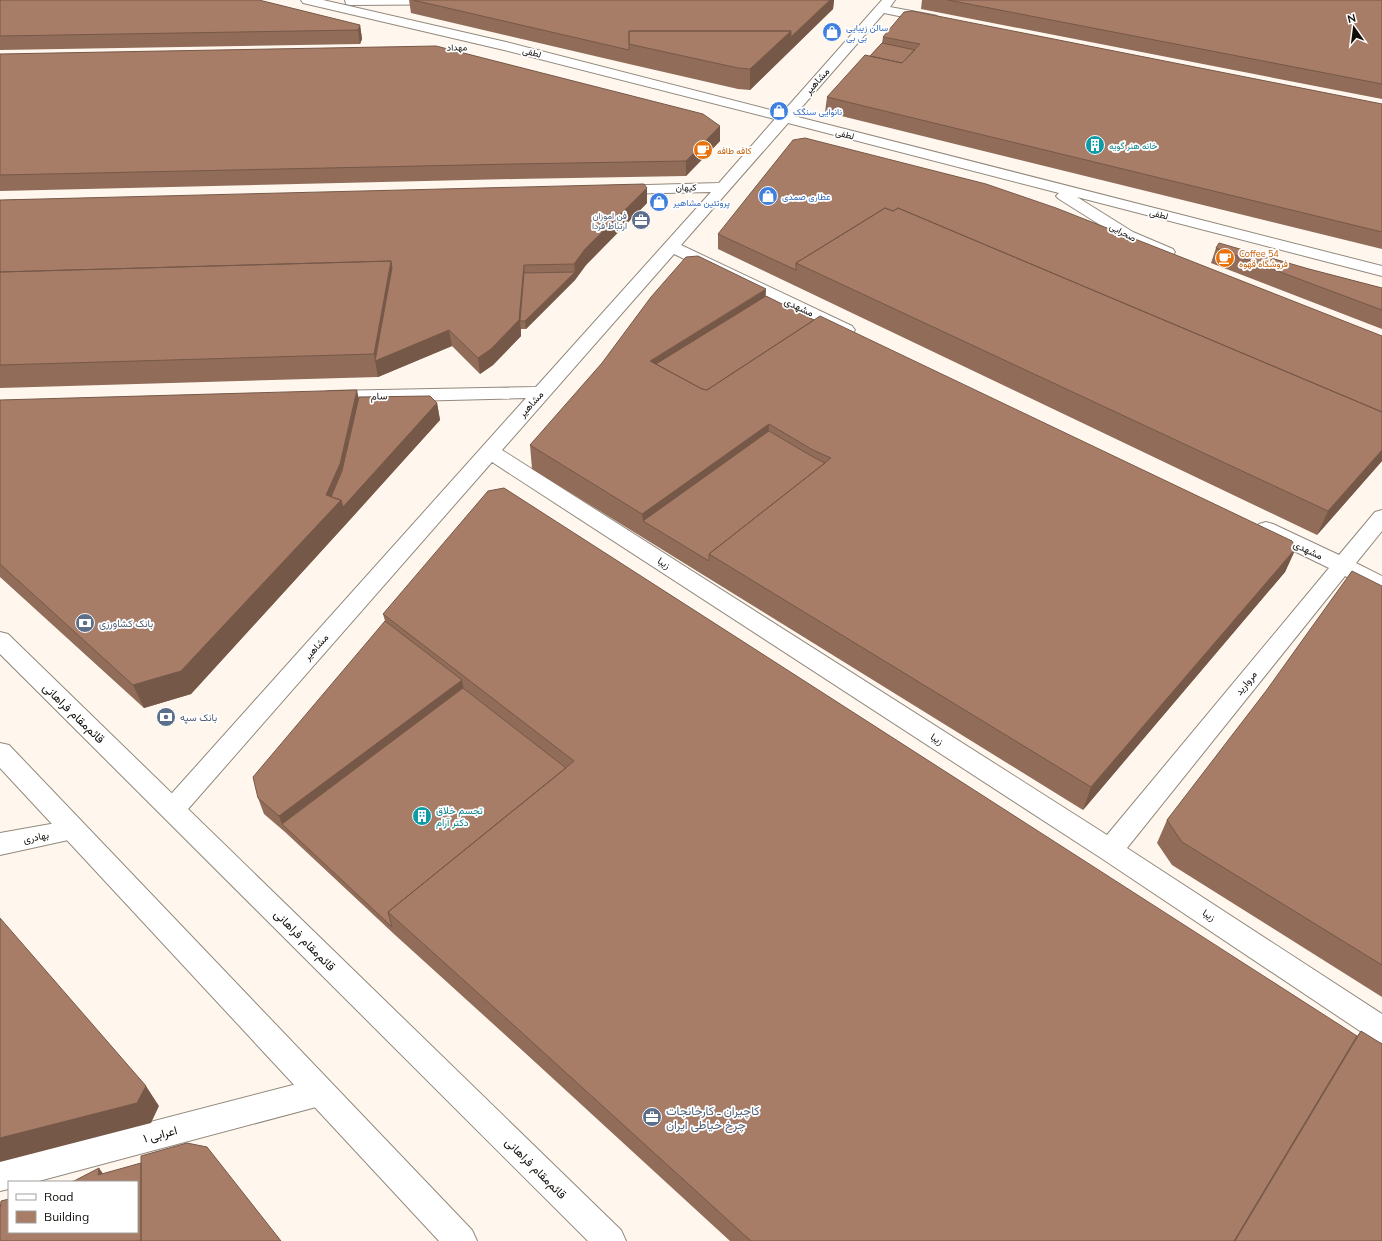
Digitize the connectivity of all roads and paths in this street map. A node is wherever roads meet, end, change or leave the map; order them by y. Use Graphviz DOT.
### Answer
graph roads {
  1 [pos="493,0"];
  2 [pos="310,1"];
  3 [pos="886,4"];
  4 [pos="944,21"];
  5 [pos="506,46"];
  6 [pos="450,47"];
  7 [pos="784,118"];
  8 [pos="1048,185"];
  9 [pos="724,187"];
  10 [pos="604,189"];
  11 [pos="671,246"];
  12 [pos="1184,259"];
  13 [pos="1382,271"];
  14 [pos="858,336"];
  15 [pos="542,392"];
  16 [pos="311,398"];
  17 [pos="489,451"];
  18 [pos="1382,517"];
  19 [pos="1248,521"];
  20 [pos="1342,566"];
  21 [pos="1382,585"];
  22 [pos="0,640"];
  23 [pos="0,752"];
  24 [pos="173,809"];
  25 [pos="73,830"];
  26 [pos="0,844"];
  27 [pos="1110,850"];
  28 [pos="1382,1030"];
  29 [pos="320,1092"];
  30 [pos="0,1176"];
  31 [pos="461,1241"];
  32 [pos="610,1241"];
  1 -- 2 [label="street"];
  2 -- 5 [label="street, لطفی"];
  3 -- 4 [label="street"];
  3 -- 7 [label="street, مشاهیر"];
  5 -- 6 [label="street, مهداد"];
  5 -- 7 [label="street, لطفی"];
  7 -- 8 [label="street, لطفی"];
  7 -- 9 [label="street, مشاهیر"];
  8 -- 12 [label="street, صحرایی"];
  8 -- 13 [label="street, لطفی"];
  9 -- 10 [label="street, کیهان"];
  9 -- 11 [label="street, مشاهیر"];
  11 -- 14 [label="street, مشهدی"];
  11 -- 15 [label="street, مشاهیر"];
  15 -- 16 [label="street, سام"];
  15 -- 17 [label="street, مشاهیر"];
  17 -- 24 [label="street, مشاهیر"];
  17 -- 27 [label="street, زیبا"];
  18 -- 20 [label="street, مروارید"];
  19 -- 20 [label="street, مشهدی"];
  20 -- 21 [label="street, مشهدی"];
  20 -- 27 [label="street, مروارید"];
  22 -- 24 [label="street, قائم‌مقام فراهانی"];
  23 -- 25 [label="street"];
  24 -- 32 [label="street, قائم‌مقام فراهانی"];
  25 -- 26 [label="street, بهادری"];
  25 -- 29 [label="street"];
  27 -- 28 [label="street, زیبا"];
  29 -- 30 [label="street, اعرابی ۱"];
  29 -- 31 [label="street"];
}
